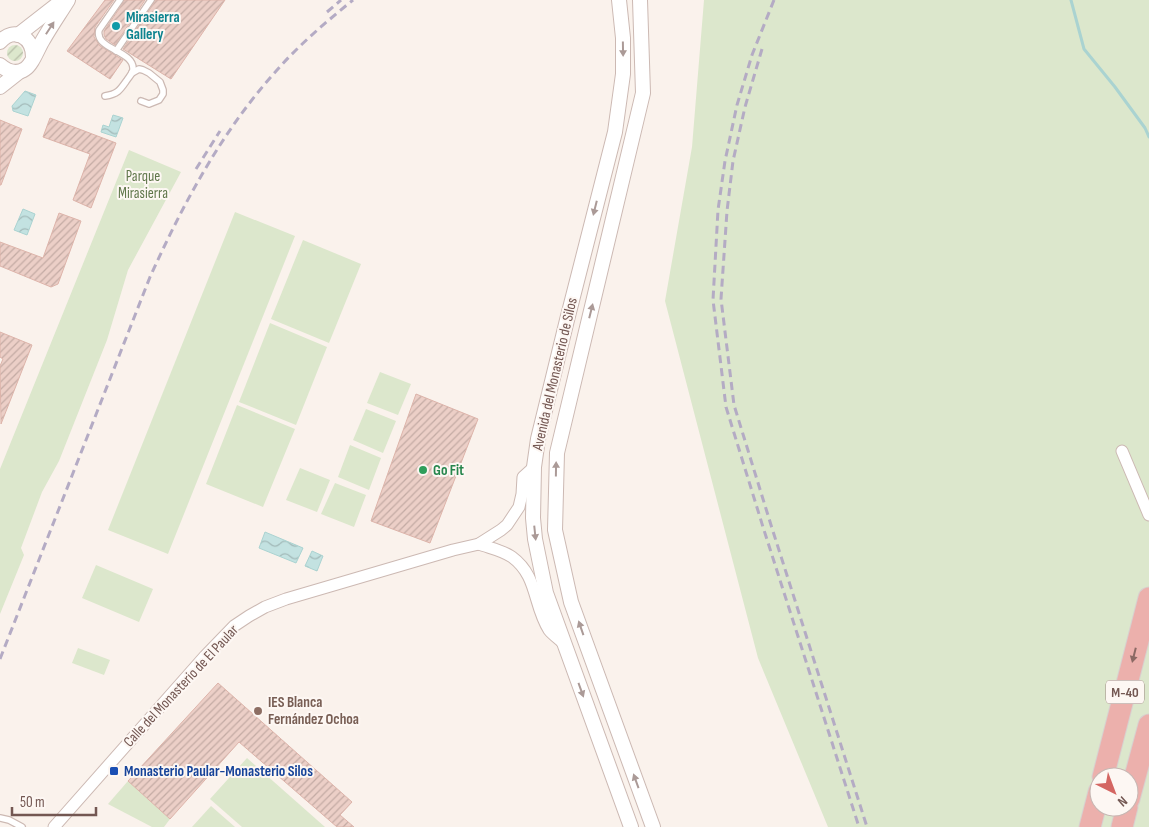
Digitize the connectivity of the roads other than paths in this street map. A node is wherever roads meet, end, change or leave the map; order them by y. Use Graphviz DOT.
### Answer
graph roads {
  1 [pos="64,0"];
  2 [pos="68,0"];
  3 [pos="120,0"];
  4 [pos="151,0"];
  5 [pos="619,0"];
  6 [pos="640,0"];
  7 [pos="6,38"];
  8 [pos="116,51"];
  9 [pos="33,57"];
  10 [pos="128,59"];
  11 [pos="0,65"];
  12 [pos="143,70"];
  13 [pos="19,72"];
  14 [pos="132,73"];
  15 [pos="0,87"];
  16 [pos="105,96"];
  17 [pos="141,101"];
  18 [pos="1122,451"];
  19 [pos="534,467"];
  20 [pos="1149,514"];
  21 [pos="479,544"];
  22 [pos="1148,603"];
  23 [pos="564,644"];
  24 [pos="1149,725"];
  25 [pos="1106,767"];
  26 [pos="1138,767"];
  27 [pos="0,818"];
  28 [pos="22,827"];
  29 [pos="54,827"];
  30 [pos="631,827"];
  31 [pos="653,827"];
  1 -- 7 [label="street"];
  9 -- 2 [label="street, one-way"];
  3 -- 8 [label="lane"];
  4 -- 8 [label="lane"];
  5 -- 19 [label="street, Avenida del Monasterio de Silos, one-way"];
  31 -- 6 [label="street, Avenida del Monasterio de Silos, one-way"];
  7 -- 9 [label="street"];
  8 -- 10 [label="lane"];
  9 -- 13 [label="street"];
  10 -- 12 [label="lane"];
  10 -- 14 [label="lane"];
  11 -- 13 [label="street"];
  12 -- 14 [label="lane"];
  12 -- 17 [label="lane"];
  13 -- 15 [label="street"];
  14 -- 16 [label="lane"];
  18 -- 20 [label="street"];
  19 -- 21 [label="street, Calle del Monasterio de El Paular"];
  19 -- 23 [label="street, Avenida del Monasterio de Silos, one-way"];
  21 -- 23 [label="street"];
  21 -- 29 [label="street, Calle del Monasterio de El Paular"];
  22 -- 25 [label="highway, M-40, one-way"];
  23 -- 30 [label="street, Avenida del Monasterio de Silos, one-way"];
  24 -- 26 [label="highway, M-40"];
  27 -- 28 [label="lane"];
}
